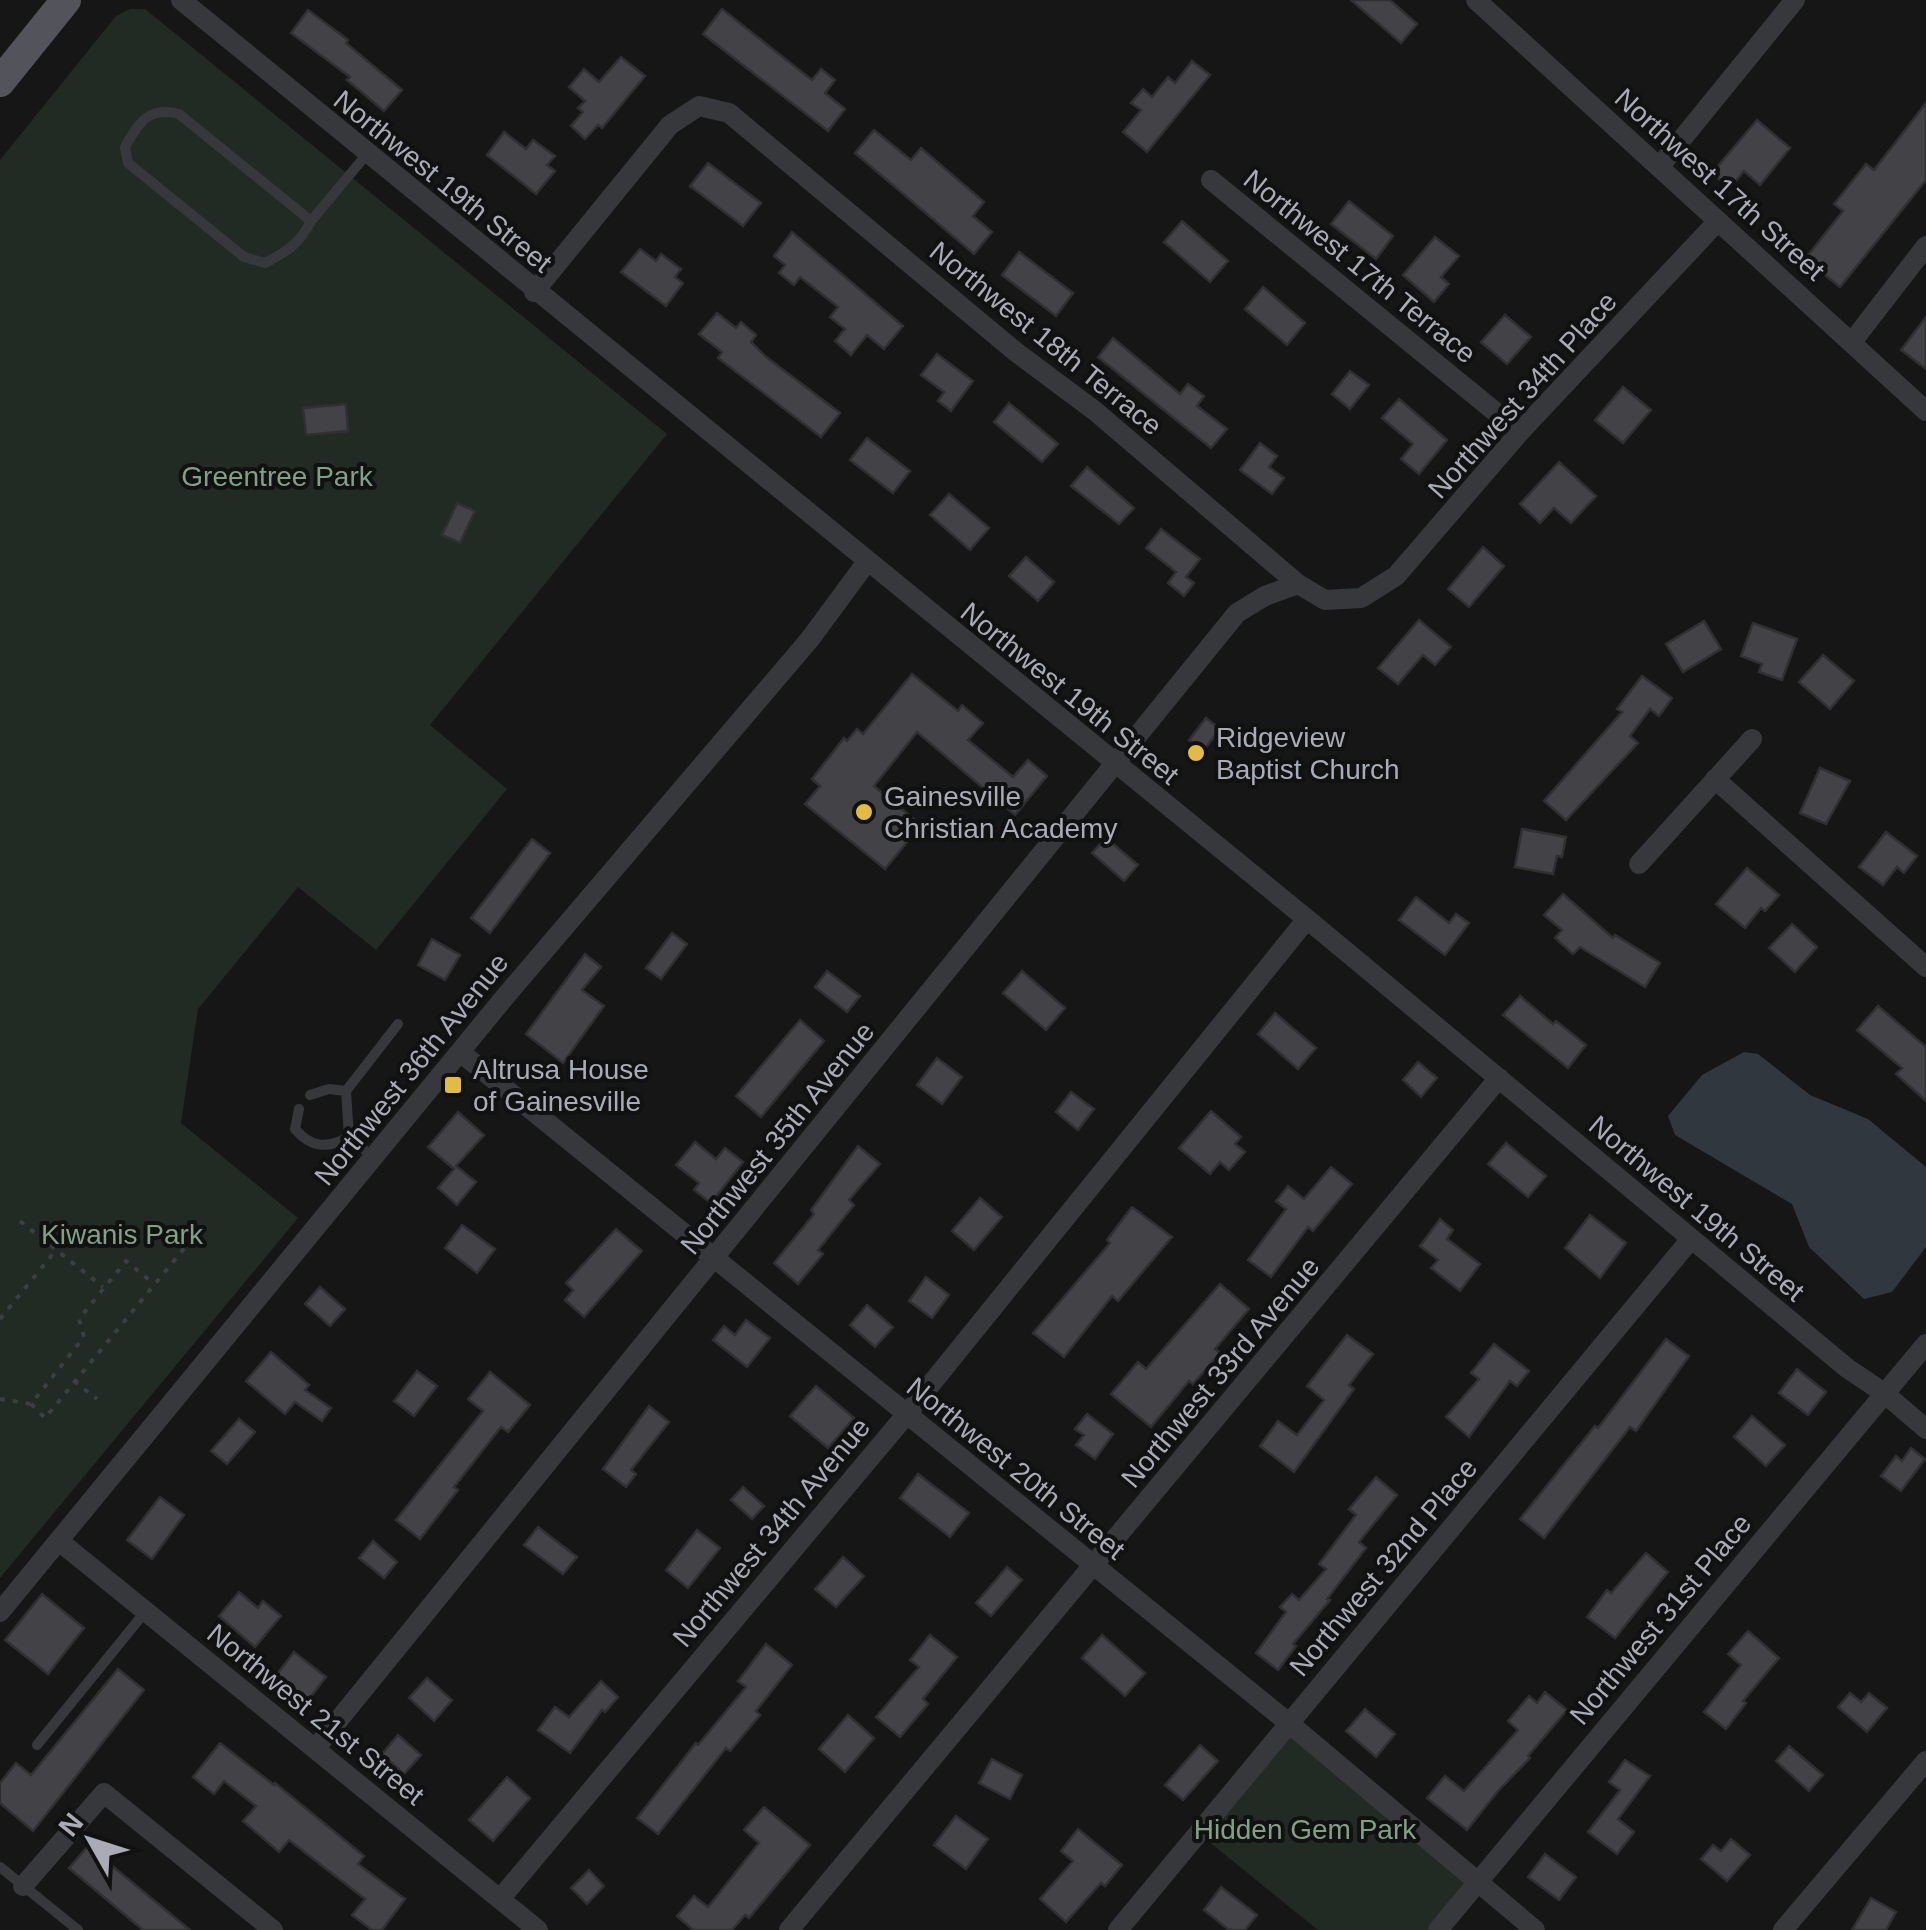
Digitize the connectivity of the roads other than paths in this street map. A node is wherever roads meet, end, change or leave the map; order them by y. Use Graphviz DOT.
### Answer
graph roads {
  1 [pos="66,0"];
  2 [pos="181,0"];
  3 [pos="1478,0"];
  4 [pos="1796,0"];
  5 [pos="0,82"];
  6 [pos="367,154"];
  7 [pos="1660,166"];
  8 [pos="1211,180"];
  9 [pos="310,221"];
  10 [pos="1718,222"];
  11 [pos="1926,246"];
  12 [pos="534,292"];
  13 [pos="1852,342"];
  14 [pos="1926,411"];
  15 [pos="1520,432"];
  16 [pos="866,563"];
  17 [pos="1298,584"];
  18 [pos="1362,598"];
  19 [pos="1752,740"];
  20 [pos="1116,766"];
  21 [pos="1716,779"];
  22 [pos="1639,864"];
  23 [pos="1307,919"];
  24 [pos="1922,955"];
  25 [pos="398,1024"];
  26 [pos="460,1052"];
  27 [pos="1499,1078"];
  28 [pos="346,1091"];
  29 [pos="310,1095"];
  30 [pos="299,1109"];
  31 [pos="348,1138"];
  32 [pos="374,1158"];
  33 [pos="1691,1240"];
  34 [pos="713,1260"];
  35 [pos="1926,1344"];
  36 [pos="1884,1393"];
  37 [pos="906,1415"];
  38 [pos="1926,1429"];
  39 [pos="59,1540"];
  40 [pos="1094,1566"];
  41 [pos="146,1611"];
  42 [pos="0,1612"];
  43 [pos="1290,1724"];
  44 [pos="36,1745"];
  45 [pos="315,1749"];
  46 [pos="1926,1760"];
  47 [pos="0,1867"];
  48 [pos="1476,1883"];
  49 [pos="23,1886"];
  50 [pos="500,1899"];
  51 [pos="78,1930"];
  52 [pos="274,1930"];
  53 [pos="538,1930"];
  54 [pos="789,1930"];
  55 [pos="1118,1930"];
  56 [pos="1438,1930"];
  57 [pos="1535,1930"];
  58 [pos="1783,1930"];
  1 -- 5 [label="main road"];
  2 -- 6 [label="street, Northwest 19th Street"];
  3 -- 7 [label="street, Northwest 17th Street"];
  4 -- 7 [label="street"];
  6 -- 9 [label="lane"];
  6 -- 12 [label="street, Northwest 19th Street"];
  7 -- 10 [label="street, Northwest 17th Street"];
  8 -- 15 [label="street, Northwest 17th Terrace"];
  9 -- 9 [label="lane"];
  10 -- 13 [label="street, Northwest 17th Street"];
  10 -- 15 [label="street, Northwest 34th Place"];
  11 -- 13 [label="street"];
  12 -- 16 [label="street, Northwest 19th Street"];
  12 -- 17 [label="street, Northwest 18th Terrace"];
  13 -- 14 [label="street, Northwest 17th Street"];
  15 -- 18 [label="street, Northwest 34th Place"];
  16 -- 20 [label="street, Northwest 19th Street"];
  16 -- 26 [label="street, Northwest 36th Avenue"];
  17 -- 18 [label="street, Northwest 18th Terrace"];
  17 -- 20 [label="street, Northwest 35th Avenue"];
  19 -- 21 [label="street"];
  20 -- 23 [label="street, Northwest 19th Street"];
  20 -- 34 [label="street, Northwest 35th Avenue"];
  21 -- 22 [label="street"];
  21 -- 24 [label="street"];
  23 -- 27 [label="street, Northwest 19th Street"];
  23 -- 37 [label="street, Northwest 34th Avenue"];
  25 -- 28 [label="lane"];
  26 -- 32 [label="street, Northwest 36th Avenue"];
  26 -- 34 [label="street, Northwest 20th Street"];
  27 -- 33 [label="street, Northwest 19th Street"];
  27 -- 40 [label="street, Northwest 33rd Avenue"];
  28 -- 29 [label="lane"];
  28 -- 31 [label="lane"];
  30 -- 31 [label="lane"];
  31 -- 32 [label="lane"];
  32 -- 39 [label="street, Northwest 36th Avenue"];
  33 -- 36 [label="street, Northwest 19th Street"];
  33 -- 43 [label="street, Northwest 32nd Place"];
  34 -- 37 [label="street, Northwest 20th Street"];
  34 -- 45 [label="street, Northwest 35th Avenue"];
  35 -- 36 [label="street, Northwest 31st Place"];
  36 -- 38 [label="street, Northwest 19th Street"];
  36 -- 48 [label="street, Northwest 31st Place"];
  37 -- 40 [label="street, Northwest 20th Street"];
  37 -- 50 [label="street, Northwest 34th Avenue"];
  39 -- 41 [label="street, Northwest 21st Street"];
  39 -- 42 [label="street, Northwest 36th Avenue"];
  40 -- 43 [label="street, Northwest 20th Street"];
  40 -- 54 [label="street, Northwest 33rd Avenue"];
  41 -- 44 [label="lane"];
  41 -- 45 [label="street, Northwest 21st Street"];
  43 -- 48 [label="street, Northwest 20th Street"];
  43 -- 55 [label="street, Northwest 32nd Place"];
  45 -- 50 [label="street, Northwest 21st Street"];
  46 -- 58 [label="street"];
  47 -- 49 [label="lane"];
  48 -- 56 [label="street, Northwest 31st Place"];
  48 -- 57 [label="street, Northwest 20th Street"];
  49 -- 51 [label="lane"];
  49 -- 52 [label="street"];
  50 -- 53 [label="street, Northwest 21st Street"];
}
